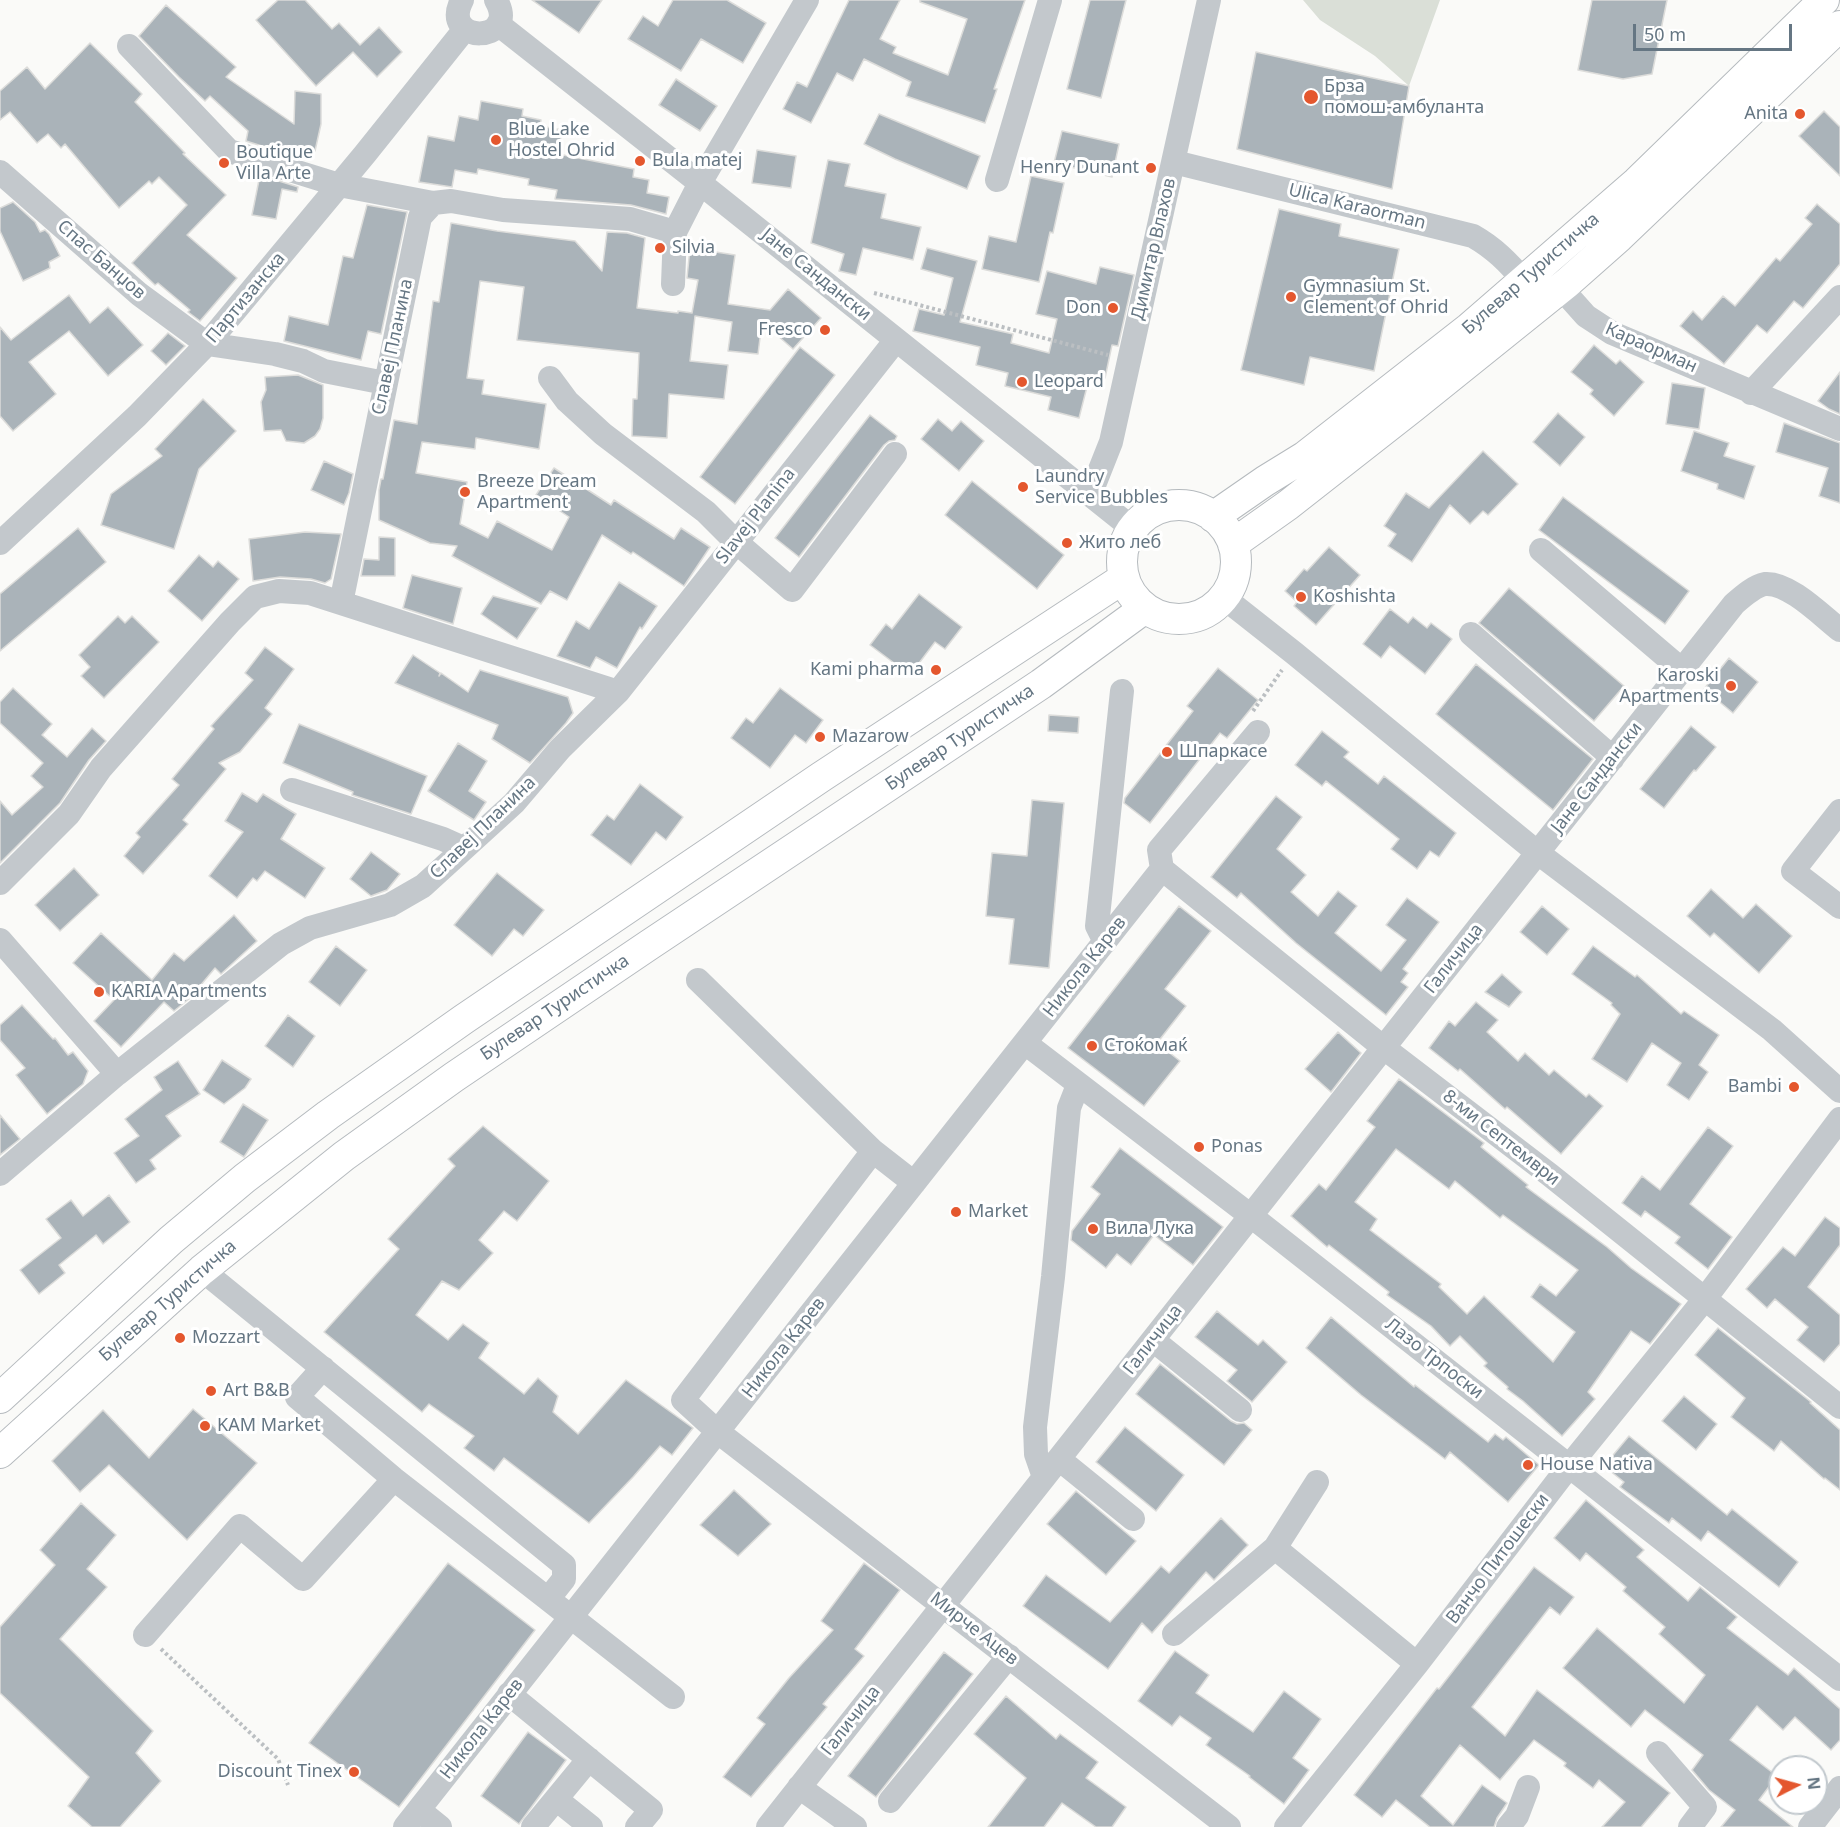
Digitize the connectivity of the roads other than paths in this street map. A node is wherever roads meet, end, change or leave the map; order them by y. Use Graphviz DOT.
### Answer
graph roads {
  1 [pos="462,0"];
  2 [pos="496,0"];
  3 [pos="807,0"];
  4 [pos="1050,0"];
  5 [pos="1209,0"];
  6 [pos="1824,0"];
  7 [pos="498,24"];
  8 [pos="1840,26"];
  9 [pos="465,29"];
  10 [pos="129,46"];
  11 [pos="1174,162"];
  12 [pos="0,171"];
  13 [pos="997,180"];
  14 [pos="700,183"];
  15 [pos="339,186"];
  16 [pos="433,203"];
  17 [pos="675,232"];
  18 [pos="1524,281"];
  19 [pos="673,284"];
  20 [pos="1561,288"];
  21 [pos="1840,297"];
  22 [pos="896,340"];
  23 [pos="207,344"];
  24 [pos="550,378"];
  25 [pos="385,383"];
  26 [pos="1751,393"];
  27 [pos="1840,429"];
  28 [pos="895,454"];
  29 [pos="1089,495"];
  30 [pos="1213,517"];
  31 [pos="1132,528"];
  32 [pos="735,541"];
  33 [pos="0,543"];
  34 [pos="1233,544"];
  35 [pos="1541,550"];
  36 [pos="1124,579"];
  37 [pos="1223,597"];
  38 [pos="340,603"];
  39 [pos="1145,608"];
  40 [pos="1840,630"];
  41 [pos="1471,634"];
  42 [pos="1682,670"];
  43 [pos="1122,691"];
  44 [pos="618,693"];
  45 [pos="1258,732"];
  46 [pos="1613,758"];
  47 [pos="292,790"];
  48 [pos="1840,811"];
  49 [pos="463,848"];
  50 [pos="1538,853"];
  51 [pos="1162,869"];
  52 [pos="0,883"];
  53 [pos="1840,907"];
  54 [pos="0,940"];
  55 [pos="1105,942"];
  56 [pos="698,980"];
  57 [pos="1024,1043"];
  58 [pos="1384,1048"];
  59 [pos="117,1074"];
  60 [pos="1078,1085"];
  61 [pos="1840,1091"];
  62 [pos="1840,1119"];
  63 [pos="873,1151"];
  64 [pos="0,1174"];
  65 [pos="914,1183"];
  66 [pos="1251,1216"];
  67 [pos="202,1269"];
  68 [pos="1704,1300"];
  69 [pos="1153,1340"];
  70 [pos="323,1368"];
  71 [pos="0,1398"];
  72 [pos="1840,1407"];
  73 [pos="1240,1410"];
  74 [pos="718,1432"];
  75 [pos="0,1453"];
  76 [pos="1570,1465"];
  77 [pos="1051,1468"];
  78 [pos="394,1479"];
  79 [pos="1317,1482"];
  80 [pos="1133,1519"];
  81 [pos="1275,1548"];
  82 [pos="548,1599"];
  83 [pos="942,1604"];
  84 [pos="570,1616"];
  85 [pos="1174,1634"];
  86 [pos="145,1635"];
  87 [pos="1009,1656"];
  88 [pos="1418,1664"];
  89 [pos="1840,1678"];
  90 [pos="509,1694"];
  91 [pos="674,1697"];
  92 [pos="1658,1753"];
  93 [pos="589,1759"];
  94 [pos="799,1787"];
  95 [pos="1528,1787"];
  96 [pos="1840,1788"];
  97 [pos="556,1799"];
  98 [pos="890,1802"];
  99 [pos="412,1819"];
  100 [pos="440,1827"];
  101 [pos="533,1827"];
  102 [pos="591,1827"];
  103 [pos="637,1827"];
  104 [pos="768,1827"];
  105 [pos="855,1827"];
  106 [pos="1229,1827"];
  107 [pos="1286,1827"];
  108 [pos="1509,1827"];
  109 [pos="1690,1827"];
  110 [pos="1810,1827"];
  1 -- 9 [label="street"];
  2 -- 7 [label="street"];
  3 -- 14 [label="street"];
  4 -- 13 [label="street"];
  5 -- 11 [label="street, Димитар Влахов"];
  6 -- 18 [label="main road, Булевар Туристичка"];
  7 -- 9 [label="street"];
  7 -- 14 [label="street, Јане Сандански"];
  8 -- 20 [label="main road, Булевар Туристичка"];
  9 -- 15 [label="street, Партизанска"];
  10 -- 15 [label="street"];
  11 -- 18 [label="street, Ulica Karaorman"];
  11 -- 29 [label="street, Димитар Влахов"];
  12 -- 23 [label="street, Спас Банџов"];
  14 -- 17 [label="street"];
  14 -- 22 [label="street, Јане Сандански"];
  15 -- 16 [label="street"];
  15 -- 23 [label="street, Партизанска"];
  16 -- 17 [label="street"];
  16 -- 25 [label="street, Славеј Планина"];
  17 -- 19 [label="street"];
  18 -- 30 [label="main road, Булевар Туристичка"];
  20 -- 26 [label="street, Караорман"];
  20 -- 34 [label="main road, Булевар Туристичка"];
  21 -- 26 [label="street"];
  22 -- 29 [label="street, Јане Сандански"];
  22 -- 32 [label="street, Slavej Planina"];
  23 -- 25 [label="street"];
  23 -- 33 [label="street, Партизанска"];
  24 -- 32 [label="street"];
  25 -- 38 [label="street, Славеј Планина"];
  26 -- 27 [label="street, Караорман"];
  28 -- 32 [label="street"];
  29 -- 31 [label="street, Јане Сандански"];
  30 -- 31 [label="main road"];
  30 -- 34 [label="main road"];
  31 -- 36 [label="main road"];
  32 -- 44 [label="street, Slavej Planina"];
  34 -- 37 [label="main road"];
  35 -- 42 [label="street"];
  36 -- 39 [label="main road"];
  36 -- 71 [label="main road"];
  37 -- 39 [label="main road"];
  37 -- 50 [label="street"];
  38 -- 44 [label="street"];
  38 -- 52 [label="street"];
  39 -- 67 [label="main road, Булевар Туристичка"];
  40 -- 42 [label="street, Јане Сандански"];
  41 -- 46 [label="street"];
  42 -- 46 [label="street, Јане Сандански"];
  43 -- 55 [label="street"];
  44 -- 49 [label="street, Славеј Планина"];
  45 -- 51 [label="street"];
  46 -- 50 [label="street, Јане Сандански"];
  47 -- 49 [label="street"];
  48 -- 53 [label="street"];
  49 -- 59 [label="street, Славеј Планина"];
  50 -- 58 [label="street, Галичица"];
  50 -- 61 [label="street"];
  51 -- 55 [label="street, Никола Карев"];
  51 -- 58 [label="street, 8-ми Септември"];
  54 -- 59 [label="street"];
  55 -- 57 [label="street, Никола Карев"];
  56 -- 63 [label="street"];
  57 -- 60 [label="street, Лазо Трпоски"];
  57 -- 65 [label="street, Никола Карев"];
  58 -- 66 [label="street, Галичица"];
  58 -- 68 [label="street, 8-ми Септември"];
  59 -- 64 [label="street, Славеј Планина"];
  60 -- 66 [label="street, Лазо Трпоски"];
  60 -- 77 [label="street"];
  62 -- 68 [label="street, Ванчо Питошески"];
  63 -- 65 [label="street"];
  63 -- 74 [label="street, Мирче Ацев"];
  65 -- 74 [label="street, Никола Карев"];
  66 -- 69 [label="street, Галичица"];
  66 -- 76 [label="street, Лазо Трпоски"];
  67 -- 70 [label="street"];
  67 -- 75 [label="main road, Булевар Туристичка"];
  68 -- 72 [label="street, 8-ми Септември"];
  68 -- 76 [label="street, Ванчо Питошески"];
  69 -- 73 [label="street"];
  69 -- 77 [label="street, Галичица"];
  70 -- 78 [label="street"];
  70 -- 82 [label="street"];
  74 -- 83 [label="street, Мирче Ацев"];
  74 -- 84 [label="street, Никола Карев"];
  76 -- 88 [label="street, Ванчо Питошески"];
  76 -- 89 [label="street, Лазо Трпоски"];
  77 -- 80 [label="street"];
  77 -- 83 [label="street, Галичица"];
  78 -- 82 [label="street"];
  78 -- 86 [label="street"];
  79 -- 81 [label="street"];
  81 -- 85 [label="street"];
  81 -- 88 [label="street"];
  82 -- 84 [label="street"];
  83 -- 87 [label="street, Мирче Ацев"];
  83 -- 94 [label="street, Галичица"];
  84 -- 90 [label="street, Никола Карев"];
  84 -- 91 [label="street"];
  87 -- 98 [label="street"];
  87 -- 106 [label="street, Мирче Ацев"];
  88 -- 107 [label="street, Ванчо Питошески"];
  90 -- 93 [label="street"];
  90 -- 99 [label="street, Никола Карев"];
  92 -- 109 [label="street"];
  93 -- 97 [label="street"];
  93 -- 103 [label="street"];
  94 -- 104 [label="street, Галичица"];
  94 -- 105 [label="street"];
  95 -- 108 [label="street"];
  96 -- 110 [label="street"];
  97 -- 101 [label="street"];
  97 -- 102 [label="street"];
  99 -- 100 [label="street"];
}
